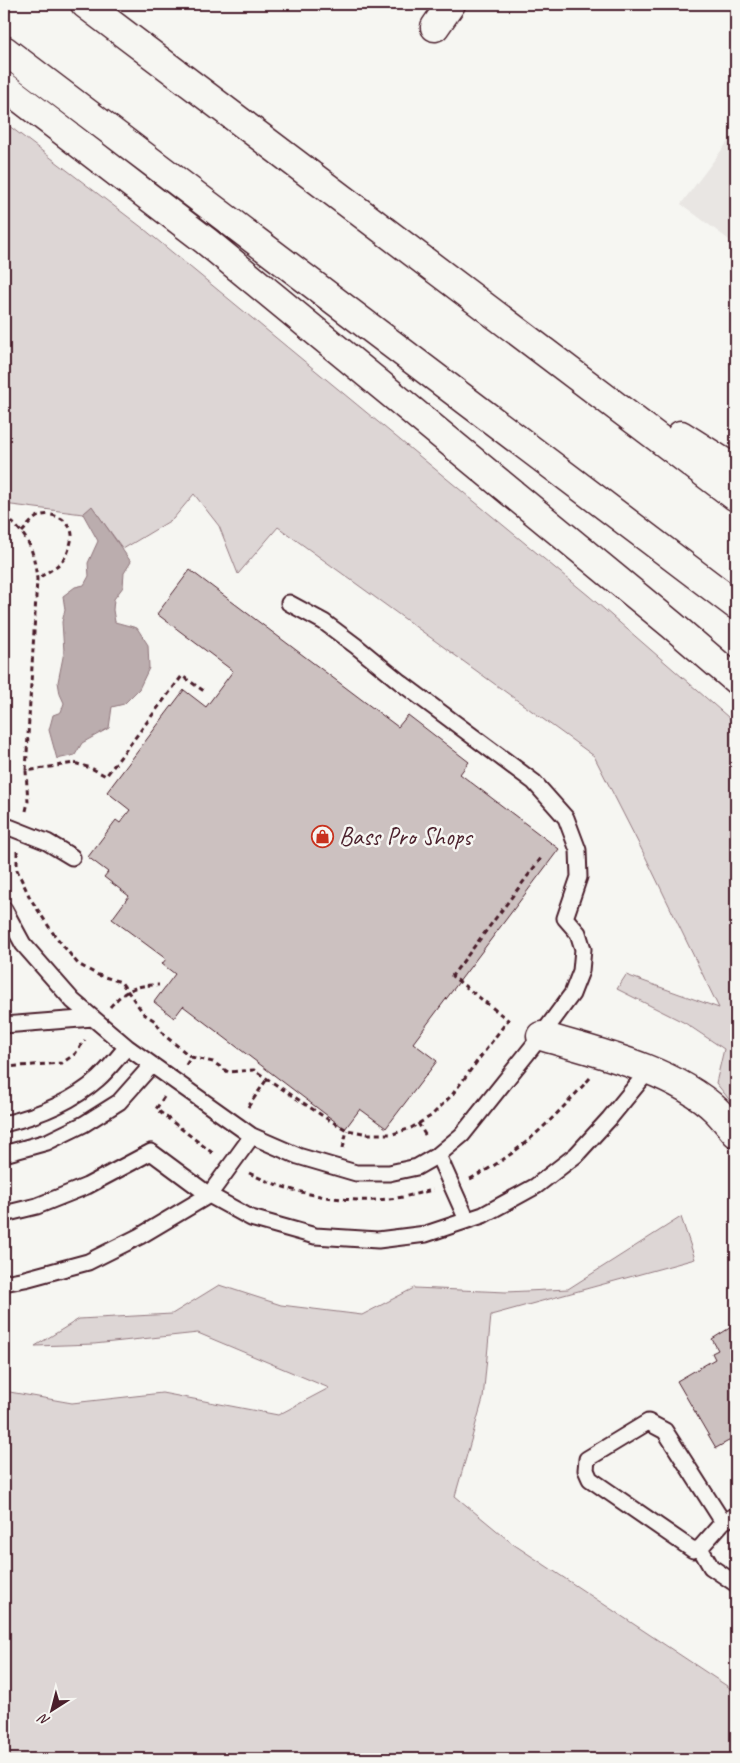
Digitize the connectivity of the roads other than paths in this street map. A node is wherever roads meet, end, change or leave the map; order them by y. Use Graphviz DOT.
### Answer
graph roads {
  1 [pos="86,4"];
  2 [pos="451,4"];
  3 [pos="435,27"];
  4 [pos="4,50"];
  5 [pos="4,86"];
  6 [pos="493,313"];
  7 [pos="736,470"];
  8 [pos="736,497"];
  9 [pos="288,603"];
  10 [pos="736,605"];
  11 [pos="736,680"];
  12 [pos="4,825"];
  13 [pos="72,856"];
  14 [pos="4,909"];
  15 [pos="93,1018"];
  16 [pos="4,1025"];
  17 [pos="541,1036"];
  18 [pos="127,1047"];
  19 [pos="152,1066"];
  20 [pos="649,1070"];
  21 [pos="4,1124"];
  22 [pos="736,1133"];
  23 [pos="252,1136"];
  24 [pos="4,1154"];
  25 [pos="438,1155"];
  26 [pos="208,1195"];
  27 [pos="4,1214"];
  28 [pos="467,1220"];
  29 [pos="4,1283"];
  30 [pos="736,1515"];
  31 [pos="722,1522"];
  32 [pos="700,1548"];
  33 [pos="736,1584"];
  1 -- 6 [label="main road"];
  2 -- 3 [label="main road"];
  4 -- 10 [label="main road"];
  5 -- 11 [label="main road"];
  6 -- 7 [label="main road"];
  6 -- 8 [label="main road"];
  9 -- 17 [label="lane"];
  12 -- 13 [label="lane"];
  14 -- 15 [label="lane"];
  15 -- 16 [label="lane"];
  15 -- 18 [label="lane"];
  17 -- 20 [label="main road"];
  17 -- 25 [label="lane"];
  18 -- 19 [label="lane"];
  18 -- 21 [label="lane"];
  19 -- 23 [label="lane"];
  19 -- 24 [label="lane"];
  20 -- 22 [label="main road"];
  20 -- 28 [label="lane"];
  23 -- 25 [label="lane"];
  23 -- 26 [label="lane"];
  25 -- 28 [label="lane"];
  26 -- 27 [label="lane"];
  26 -- 28 [label="lane"];
  26 -- 29 [label="lane"];
  30 -- 31 [label="lane"];
  31 -- 32 [label="lane"];
  31 -- 32 [label="lane"];
  32 -- 33 [label="lane"];
}
